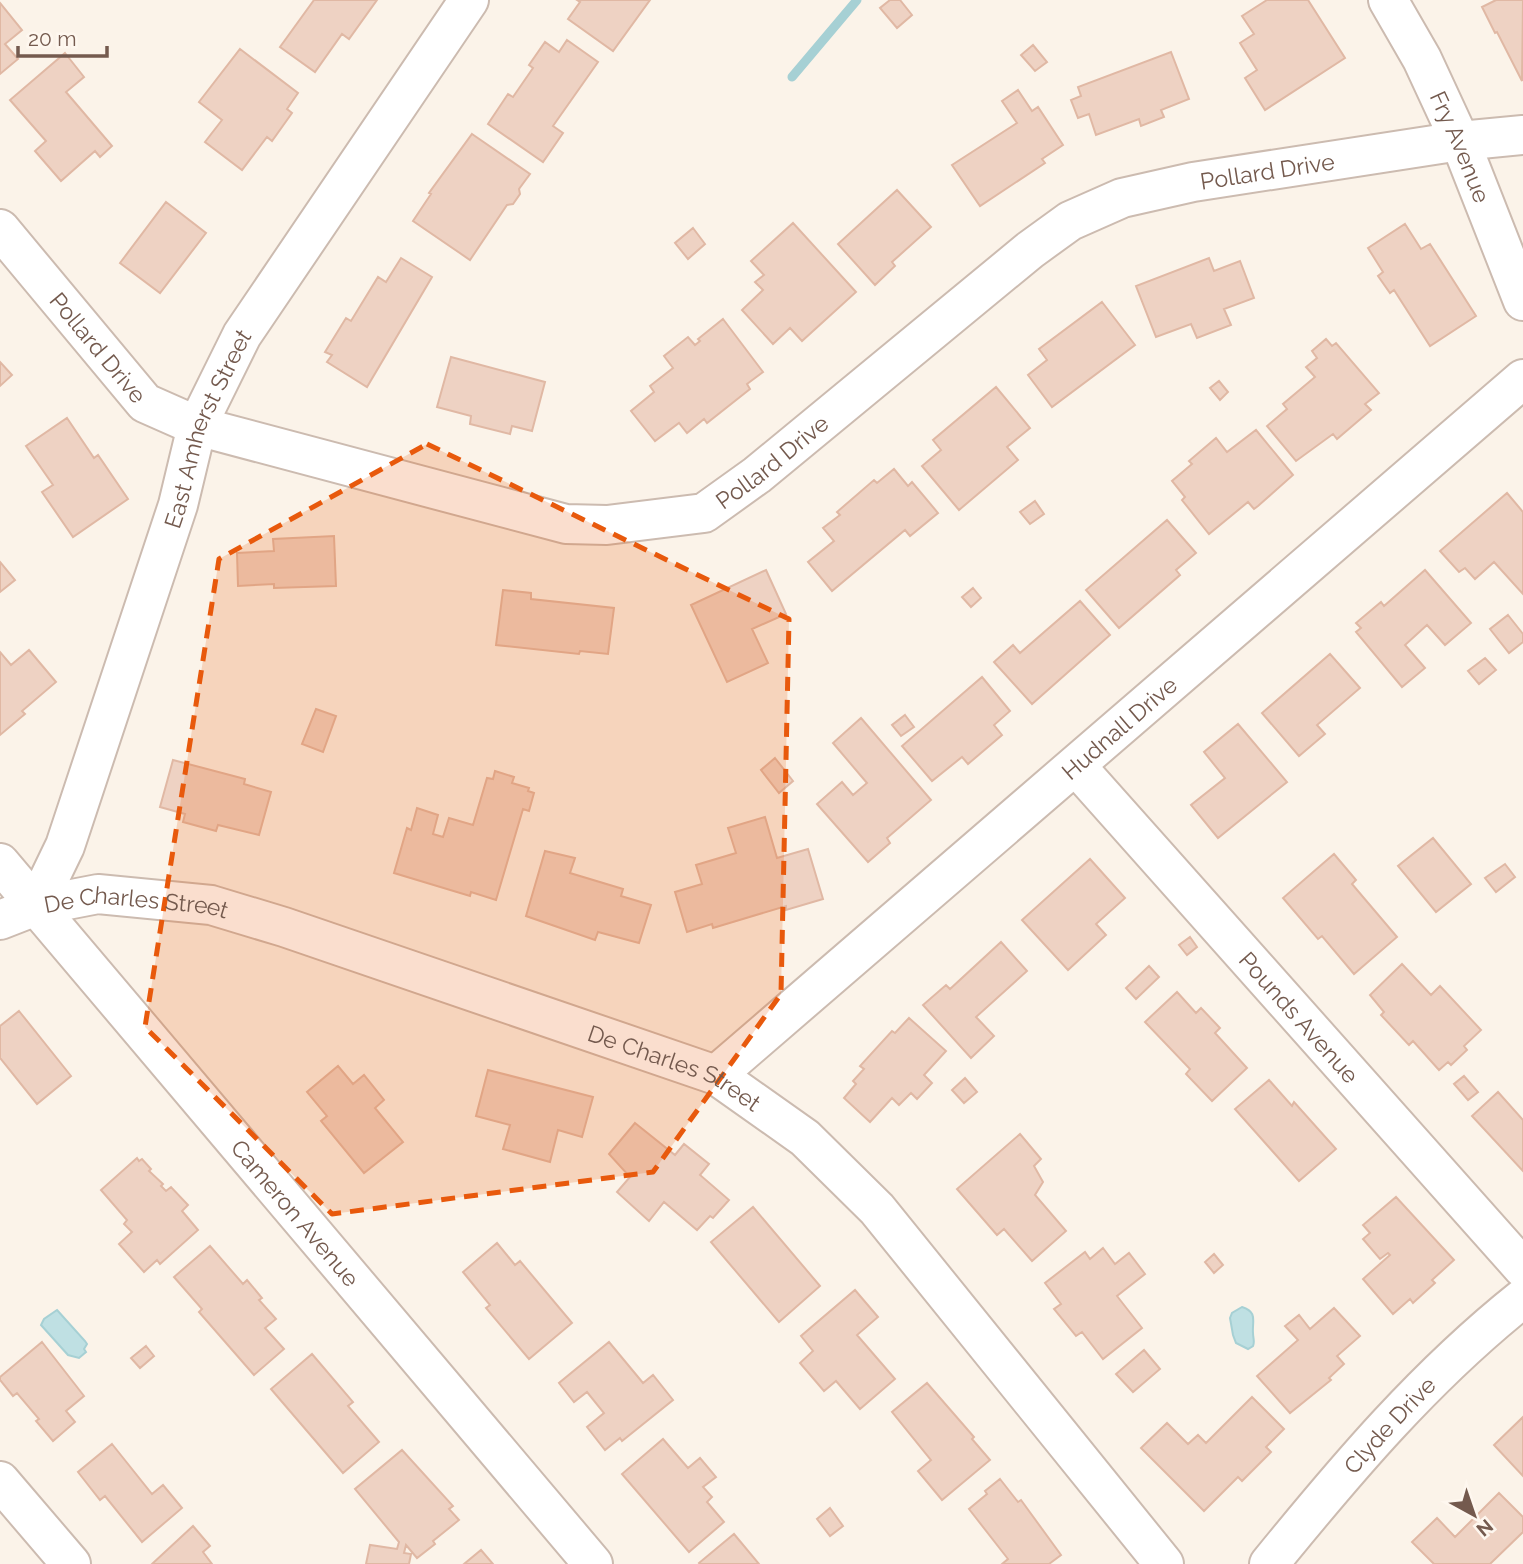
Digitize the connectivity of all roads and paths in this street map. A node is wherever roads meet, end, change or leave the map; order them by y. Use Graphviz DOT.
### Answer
graph roads {
  1 [pos="469,0"];
  2 [pos="1388,0"];
  3 [pos="1523,135"];
  4 [pos="1460,141"];
  5 [pos="0,229"];
  6 [pos="1523,301"];
  7 [pos="1523,379"];
  8 [pos="197,426"];
  9 [pos="1076,766"];
  10 [pos="0,863"];
  11 [pos="36,906"];
  12 [pos="0,920"];
  13 [pos="716,1075"];
  14 [pos="1523,1268"];
  15 [pos="1523,1298"];
  16 [pos="0,1481"];
  17 [pos="71,1564"];
  18 [pos="593,1564"];
  19 [pos="1164,1564"];
  20 [pos="1269,1564"];
  1 -- 8 [label="street, East Amherst Street"];
  2 -- 4 [label="street, Fry Avenue"];
  3 -- 4 [label="street, Pollard Drive"];
  4 -- 6 [label="street, Fry Avenue"];
  4 -- 8 [label="street, Pollard Drive"];
  5 -- 8 [label="street, Pollard Drive"];
  7 -- 9 [label="street, Hudnall Drive"];
  8 -- 11 [label="street, East Amherst Street"];
  9 -- 13 [label="street, Hudnall Drive"];
  9 -- 14 [label="street, Pounds Avenue"];
  10 -- 11 [label="street, Cameron Avenue"];
  11 -- 12 [label="street, De Charles Street"];
  11 -- 13 [label="street, De Charles Street"];
  11 -- 18 [label="street, Cameron Avenue"];
  13 -- 19 [label="street, De Charles Street"];
  15 -- 20 [label="street, Clyde Drive"];
  16 -- 17 [label="street"];
}
